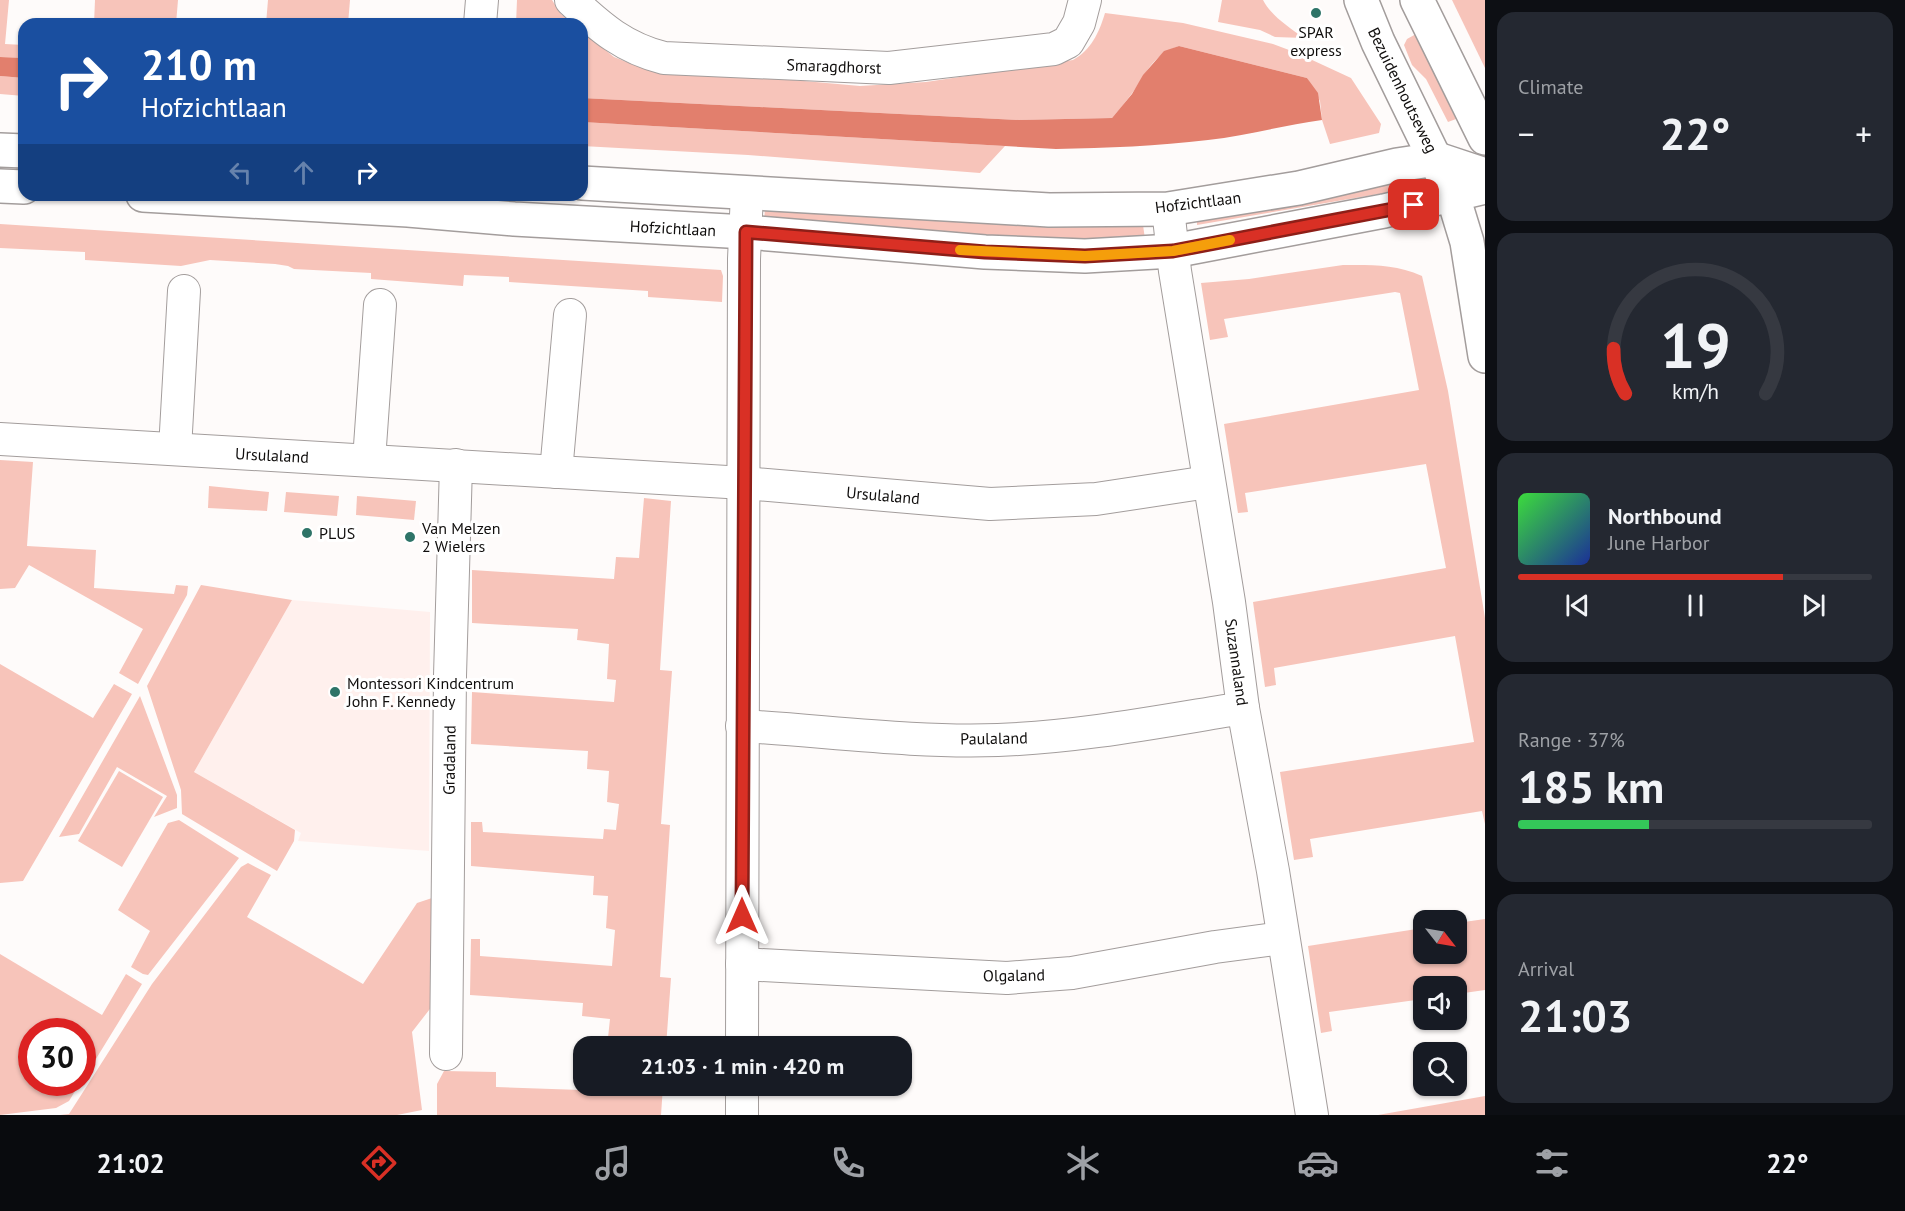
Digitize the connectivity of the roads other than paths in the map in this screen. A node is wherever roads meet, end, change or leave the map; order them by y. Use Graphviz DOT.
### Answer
graph roads {
  1 [pos="482,0"];
  2 [pos="571,0"];
  3 [pos="1085,0"];
  4 [pos="1361,0"];
  5 [pos="1417,0"];
  6 [pos="480,18"];
  7 [pos="1485,138"];
  8 [pos="0,150"];
  9 [pos="18,151"];
  10 [pos="1437,159"];
  11 [pos="1485,175"];
  12 [pos="588,183"];
  13 [pos="0,186"];
  14 [pos="18,187"];
  15 [pos="1485,187"];
  16 [pos="747,194"];
  17 [pos="1453,196"];
  18 [pos="252,201"];
  19 [pos="470,202"];
  20 [pos="1168,209"];
  21 [pos="746,232"];
  22 [pos="1173,251"];
  23 [pos="184,291"];
  24 [pos="380,305"];
  25 [pos="570,315"];
  26 [pos="1485,356"];
  27 [pos="0,439"];
  28 [pos="176,449"];
  29 [pos="369,460"];
  30 [pos="456,465"];
  31 [pos="556,472"];
  32 [pos="1208,482"];
  33 [pos="744,483"];
  34 [pos="1244,708"];
  35 [pos="742,726"];
  36 [pos="1283,938"];
  37 [pos="742,964"];
  38 [pos="742,1036"];
  39 [pos="446,1054"];
  40 [pos="742,1096"];
  41 [pos="742,1115"];
  42 [pos="1312,1115"];
  1 -- 6 [label="street"];
  2 -- 3 [label="street, Smaragdhorst"];
  4 -- 10 [label="main road, Bezuidenhoutseweg"];
  5 -- 7 [label="main road"];
  8 -- 9 [label="main road"];
  10 -- 11 [label="main road, Hofzichtlaan"];
  10 -- 17 [label="main road, Bezuidenhoutseweg"];
  10 -- 20 [label="main road, Hofzichtlaan"];
  12 -- 16 [label="main road, Hofzichtlaan"];
  13 -- 14 [label="main road"];
  15 -- 17 [label="main road, Hofzichtlaan"];
  16 -- 20 [label="main road, Hofzichtlaan"];
  16 -- 21 [label="street"];
  17 -- 22 [label="main road, Hofzichtlaan"];
  17 -- 26 [label="main road, Bezuidenhoutseweg"];
  18 -- 19 [label="main road, Hofzichtlaan"];
  19 -- 21 [label="main road, Hofzichtlaan"];
  20 -- 22 [label="street, Suzannaland"];
  21 -- 22 [label="main road, Hofzichtlaan"];
  21 -- 33 [label="street"];
  22 -- 32 [label="street, Suzannaland"];
  23 -- 28 [label="street"];
  24 -- 29 [label="street"];
  25 -- 31 [label="street"];
  27 -- 28 [label="street, Ursulaland"];
  28 -- 29 [label="street, Ursulaland"];
  29 -- 30 [label="street, Ursulaland"];
  30 -- 31 [label="street, Ursulaland"];
  30 -- 39 [label="street, Gradaland"];
  31 -- 33 [label="street, Ursulaland"];
  32 -- 33 [label="street, Ursulaland"];
  32 -- 34 [label="street, Suzannaland"];
  33 -- 35 [label="street"];
  34 -- 35 [label="street, Paulaland"];
  34 -- 36 [label="street, Suzannaland"];
  35 -- 37 [label="street"];
  36 -- 37 [label="street, Olgaland"];
  36 -- 42 [label="street, Suzannaland"];
  37 -- 38 [label="street"];
  40 -- 41 [label="street"];
}
